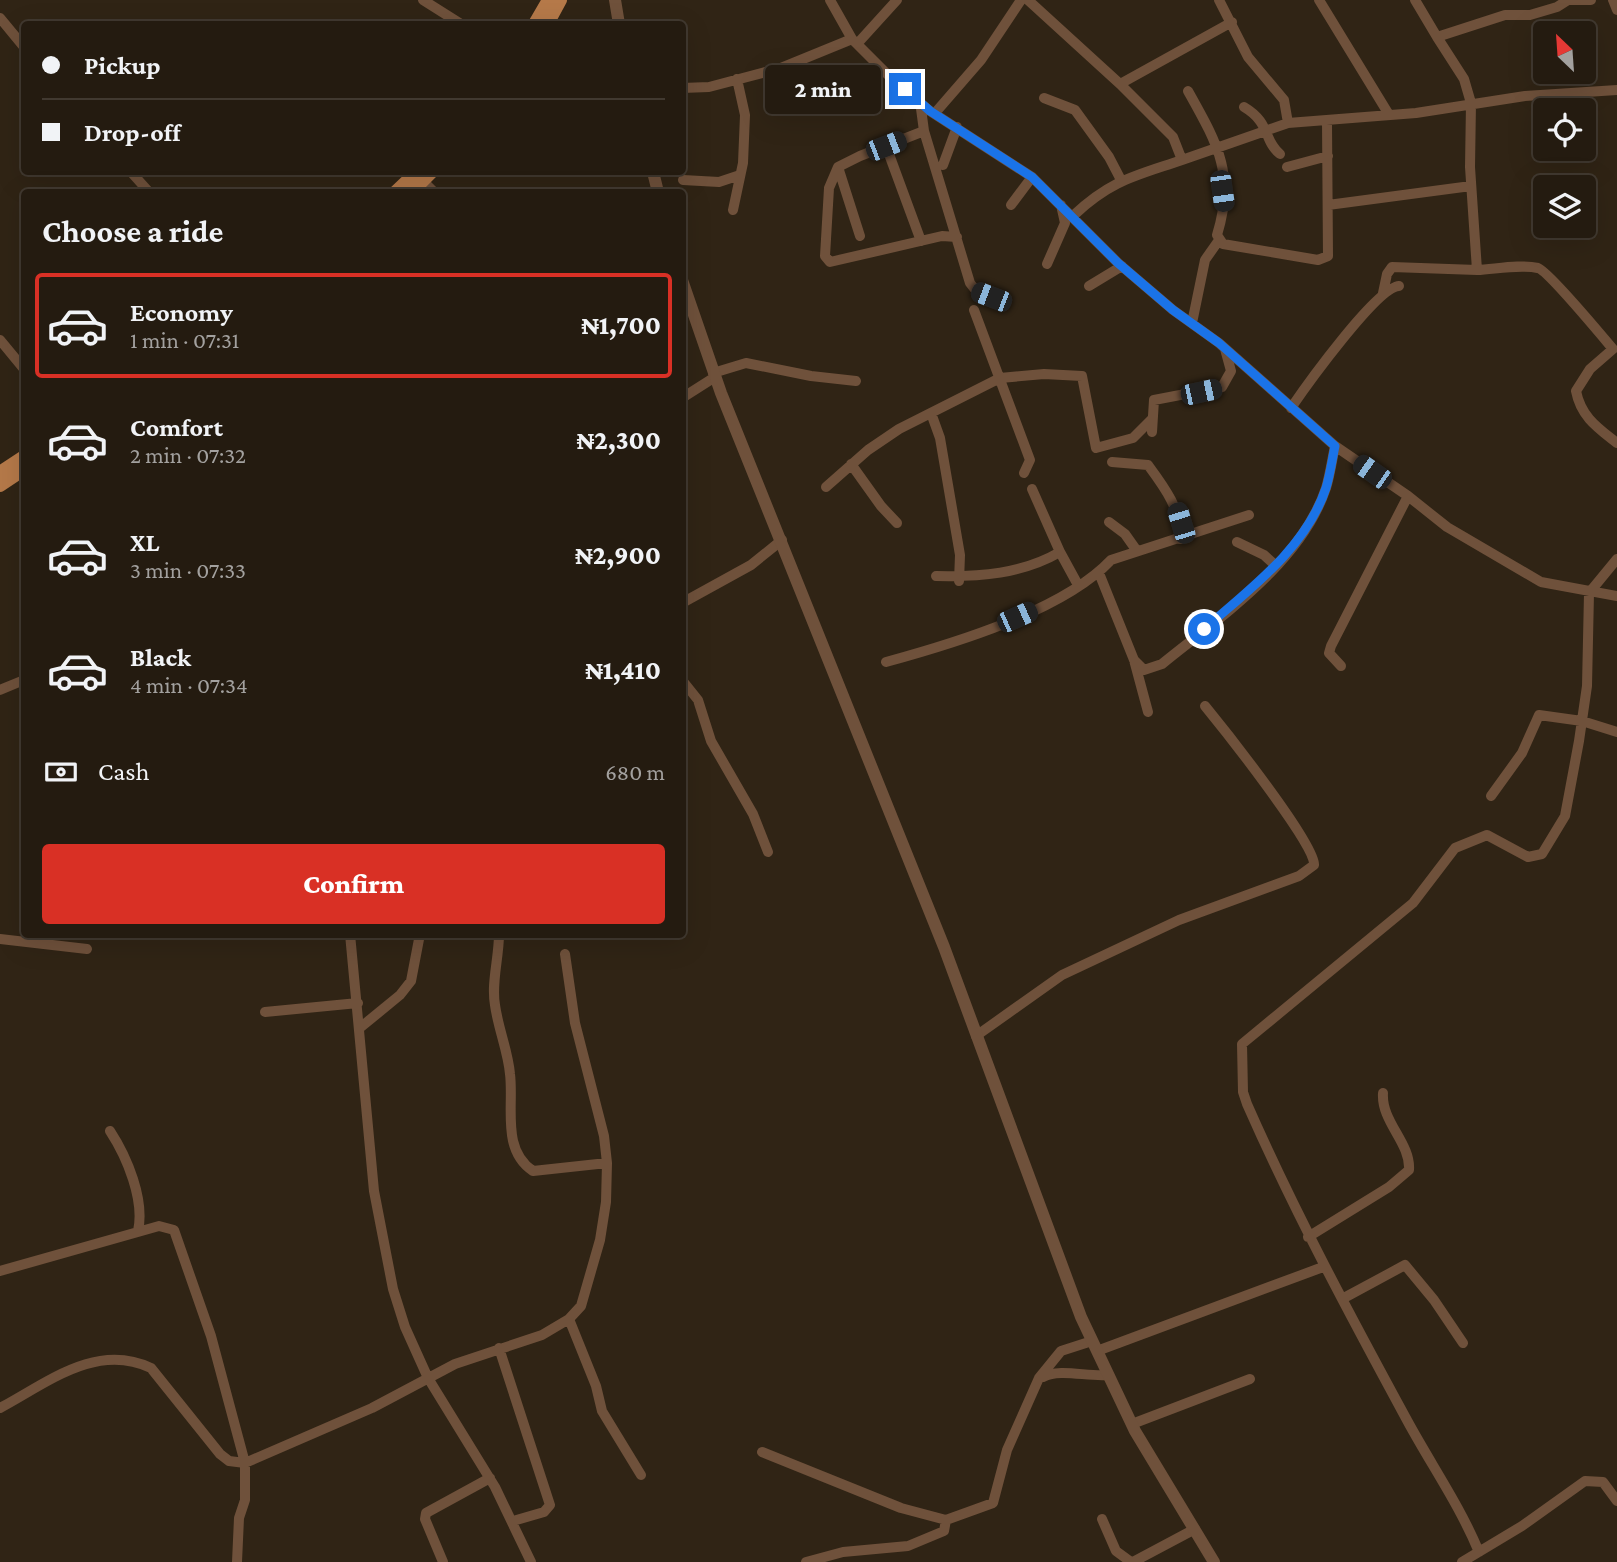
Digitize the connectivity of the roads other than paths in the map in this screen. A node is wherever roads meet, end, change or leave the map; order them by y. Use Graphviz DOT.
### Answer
graph roads {
  1 [pos="423,0"];
  2 [pos="549,0"];
  3 [pos="561,0"];
  4 [pos="615,0"];
  5 [pos="830,0"];
  6 [pos="897,0"];
  7 [pos="1021,0"];
  8 [pos="1028,0"];
  9 [pos="1219,0"];
  10 [pos="1415,0"];
  11 [pos="1568,0"];
  12 [pos="1591,0"];
  13 [pos="1612,0"];
  14 [pos="1324,2"];
  15 [pos="1617,10"];
  16 [pos="0,18"];
  17 [pos="456,21"];
  18 [pos="537,21"];
  19 [pos="549,21"];
  20 [pos="618,21"];
  21 [pos="1232,22"];
  22 [pos="1437,37"];
  23 [pos="855,41"];
  24 [pos="21,43"];
  25 [pos="737,79"];
  26 [pos="1120,83"];
  27 [pos="686,88"];
  28 [pos="1617,90"];
  29 [pos="1188,91"];
  30 [pos="1044,98"];
  31 [pos="920,100"];
  32 [pos="1471,103"];
  33 [pos="1244,107"];
  34 [pos="935,113"];
  35 [pos="1388,113"];
  36 [pos="1327,122"];
  37 [pos="1288,123"];
  38 [pos="957,127"];
  39 [pos="1267,130"];
  40 [pos="924,131"];
  41 [pos="886,146"];
  42 [pos="1219,146"];
  43 [pos="1280,154"];
  44 [pos="1328,156"];
  45 [pos="1182,160"];
  46 [pos="943,165"];
  47 [pos="838,167"];
  48 [pos="1287,167"];
  49 [pos="134,175"];
  50 [pos="422,175"];
  51 [pos="740,175"];
  52 [pos="1032,177"];
  53 [pos="683,180"];
  54 [pos="1121,180"];
  55 [pos="1471,186"];
  56 [pos="146,189"];
  57 [pos="400,189"];
  58 [pos="1060,204"];
  59 [pos="1011,205"];
  60 [pos="1328,205"];
  61 [pos="733,210"];
  62 [pos="1073,215"];
  63 [pos="860,236"];
  64 [pos="957,237"];
  65 [pos="1219,240"];
  66 [pos="921,241"];
  67 [pos="1047,264"];
  68 [pos="1122,266"];
  69 [pos="1477,270"];
  70 [pos="1088,285"];
  71 [pos="1399,286"];
  72 [pos="686,292"];
  73 [pos="1383,293"];
  74 [pos="991,297"];
  75 [pos="974,310"];
  76 [pos="1192,323"];
  77 [pos="0,340"];
  78 [pos="1225,348"];
  79 [pos="21,365"];
  80 [pos="714,375"];
  81 [pos="1000,378"];
  82 [pos="856,381"];
  83 [pos="686,395"];
  84 [pos="1291,408"];
  85 [pos="931,413"];
  86 [pos="1152,419"];
  87 [pos="1152,432"];
  88 [pos="1617,443"];
  89 [pos="1335,446"];
  90 [pos="21,459"];
  91 [pos="1112,462"];
  92 [pos="851,464"];
  93 [pos="21,471"];
  94 [pos="0,473"];
  95 [pos="1024,473"];
  96 [pos="0,485"];
  97 [pos="826,487"];
  98 [pos="1032,489"];
  99 [pos="1408,496"];
  100 [pos="1249,515"];
  101 [pos="1109,522"];
  102 [pos="897,523"];
  103 [pos="1180,539"];
  104 [pos="782,540"];
  105 [pos="1237,542"];
  106 [pos="1137,551"];
  107 [pos="1060,552"];
  108 [pos="1617,559"];
  109 [pos="1275,565"];
  110 [pos="1100,573"];
  111 [pos="936,576"];
  112 [pos="959,577"];
  113 [pos="1078,585"];
  114 [pos="1589,593"];
  115 [pos="1617,596"];
  116 [pos="686,601"];
  117 [pos="1134,660"];
  118 [pos="886,662"];
  119 [pos="1342,666"];
  120 [pos="21,681"];
  121 [pos="686,685"];
  122 [pos="0,690"];
  123 [pos="1205,706"];
  124 [pos="1149,712"];
  125 [pos="1582,722"];
  126 [pos="1617,732"];
  127 [pos="1491,796"];
  128 [pos="768,852"];
  129 [pos="350,938"];
  130 [pos="419,938"];
  131 [pos="499,938"];
  132 [pos="0,939"];
  133 [pos="88,949"];
  134 [pos="565,954"];
  135 [pos="358,1003"];
  136 [pos="265,1012"];
  137 [pos="361,1027"];
  138 [pos="976,1036"];
  139 [pos="1383,1093"];
  140 [pos="110,1131"];
  141 [pos="607,1163"];
  142 [pos="143,1227"];
  143 [pos="1308,1237"];
  144 [pos="1323,1267"];
  145 [pos="0,1271"];
  146 [pos="1342,1298"];
  147 [pos="569,1320"];
  148 [pos="1463,1343"];
  149 [pos="1095,1346"];
  150 [pos="499,1348"];
  151 [pos="1108,1375"];
  152 [pos="428,1378"];
  153 [pos="1039,1378"];
  154 [pos="1250,1379"];
  155 [pos="0,1408"];
  156 [pos="1132,1424"];
  157 [pos="762,1452"];
  158 [pos="245,1463"];
  159 [pos="641,1475"];
  160 [pos="490,1478"];
  161 [pos="1617,1501"];
  162 [pos="1102,1519"];
  163 [pos="946,1520"];
  164 [pos="513,1521"];
  165 [pos="1195,1529"];
  166 [pos="1479,1552"];
  167 [pos="237,1562"];
  168 [pos="443,1562"];
  169 [pos="531,1562"];
  170 [pos="806,1562"];
  171 [pos="1132,1562"];
  172 [pos="1214,1562"];
  173 [pos="1462,1562"];
  1 -- 17 [label="street"];
  2 -- 18 [label="main road"];
  3 -- 19 [label="main road"];
  4 -- 20 [label="street"];
  5 -- 23 [label="street"];
  6 -- 23 [label="street"];
  7 -- 34 [label="street"];
  8 -- 26 [label="street"];
  9 -- 21 [label="street"];
  10 -- 22 [label="street"];
  11 -- 12 [label="street"];
  11 -- 22 [label="street"];
  13 -- 15 [label="street"];
  14 -- 35 [label="street"];
  16 -- 24 [label="street"];
  21 -- 26 [label="street"];
  21 -- 37 [label="street"];
  22 -- 32 [label="street"];
  23 -- 25 [label="street"];
  23 -- 31 [label="street"];
  25 -- 27 [label="street"];
  25 -- 51 [label="street"];
  26 -- 45 [label="street"];
  28 -- 32 [label="street"];
  29 -- 42 [label="street"];
  30 -- 54 [label="street"];
  31 -- 34 [label="street"];
  31 -- 40 [label="street"];
  32 -- 35 [label="street"];
  32 -- 55 [label="street"];
  33 -- 39 [label="street"];
  34 -- 38 [label="street"];
  35 -- 36 [label="street"];
  36 -- 37 [label="street"];
  36 -- 44 [label="street"];
  37 -- 39 [label="street"];
  38 -- 46 [label="street"];
  38 -- 52 [label="street"];
  39 -- 42 [label="street"];
  39 -- 43 [label="street"];
  40 -- 41 [label="street"];
  40 -- 64 [label="street"];
  41 -- 47 [label="street"];
  41 -- 66 [label="street"];
  42 -- 45 [label="street"];
  42 -- 65 [label="street"];
  44 -- 48 [label="street"];
  44 -- 60 [label="street"];
  45 -- 54 [label="street"];
  47 -- 63 [label="street"];
  47 -- 66 [label="street"];
  49 -- 56 [label="street"];
  50 -- 57 [label="main road"];
  51 -- 53 [label="street"];
  51 -- 61 [label="street"];
  52 -- 58 [label="street"];
  52 -- 59 [label="street"];
  54 -- 62 [label="street"];
  55 -- 60 [label="street"];
  55 -- 69 [label="street"];
  58 -- 62 [label="street"];
  58 -- 67 [label="street"];
  60 -- 65 [label="street"];
  62 -- 68 [label="street"];
  64 -- 66 [label="street"];
  64 -- 74 [label="street"];
  65 -- 76 [label="street"];
  68 -- 70 [label="street"];
  68 -- 76 [label="street"];
  69 -- 73 [label="street"];
  69 -- 88 [label="street"];
  71 -- 73 [label="street"];
  72 -- 80 [label="street"];
  73 -- 84 [label="street"];
  75 -- 81 [label="street"];
  76 -- 78 [label="street"];
  77 -- 79 [label="street"];
  78 -- 84 [label="street"];
  78 -- 86 [label="street"];
  80 -- 82 [label="street"];
  80 -- 83 [label="street"];
  80 -- 104 [label="street"];
  81 -- 85 [label="street"];
  81 -- 86 [label="street"];
  81 -- 95 [label="street"];
  84 -- 89 [label="street"];
  85 -- 92 [label="street"];
  85 -- 112 [label="street"];
  86 -- 87 [label="street"];
  89 -- 99 [label="street"];
  89 -- 109 [label="street"];
  90 -- 94 [label="main road"];
  91 -- 103 [label="street"];
  92 -- 97 [label="street"];
  92 -- 102 [label="street"];
  93 -- 96 [label="main road"];
  98 -- 107 [label="street"];
  99 -- 114 [label="street"];
  99 -- 119 [label="street"];
  100 -- 103 [label="street"];
  101 -- 106 [label="street"];
  103 -- 106 [label="street"];
  104 -- 116 [label="street"];
  104 -- 138 [label="street"];
  105 -- 109 [label="street"];
  106 -- 110 [label="street"];
  107 -- 112 [label="street"];
  107 -- 113 [label="street"];
  108 -- 114 [label="street"];
  109 -- 117 [label="street"];
  110 -- 113 [label="street"];
  110 -- 117 [label="street"];
  111 -- 112 [label="street"];
  113 -- 118 [label="street"];
  114 -- 115 [label="street"];
  114 -- 125 [label="street"];
  117 -- 124 [label="street"];
  120 -- 122 [label="street"];
  121 -- 128 [label="street"];
  123 -- 138 [label="street"];
  125 -- 126 [label="street"];
  125 -- 127 [label="street"];
  125 -- 143 [label="street"];
  129 -- 135 [label="street"];
  130 -- 137 [label="street"];
  131 -- 141 [label="street"];
  132 -- 133 [label="street"];
  134 -- 141 [label="street"];
  135 -- 136 [label="street"];
  135 -- 137 [label="street"];
  137 -- 152 [label="street"];
  138 -- 149 [label="street"];
  139 -- 143 [label="street"];
  140 -- 142 [label="street"];
  141 -- 147 [label="street"];
  142 -- 145 [label="street"];
  142 -- 158 [label="street"];
  143 -- 144 [label="street"];
  144 -- 146 [label="street"];
  144 -- 149 [label="street"];
  146 -- 148 [label="street"];
  146 -- 166 [label="street"];
  147 -- 150 [label="street"];
  147 -- 159 [label="street"];
  149 -- 151 [label="street"];
  149 -- 153 [label="street"];
  150 -- 152 [label="street"];
  150 -- 164 [label="street"];
  151 -- 153 [label="street"];
  151 -- 156 [label="street"];
  152 -- 158 [label="street"];
  152 -- 160 [label="street"];
  153 -- 163 [label="street"];
  154 -- 156 [label="street"];
  155 -- 158 [label="street"];
  156 -- 165 [label="street"];
  157 -- 163 [label="street"];
  158 -- 167 [label="street"];
  160 -- 164 [label="street"];
  160 -- 168 [label="street"];
  161 -- 166 [label="street"];
  162 -- 171 [label="street"];
  163 -- 170 [label="street"];
  164 -- 169 [label="street"];
  165 -- 171 [label="street"];
  165 -- 172 [label="street"];
  166 -- 173 [label="street"];
}
